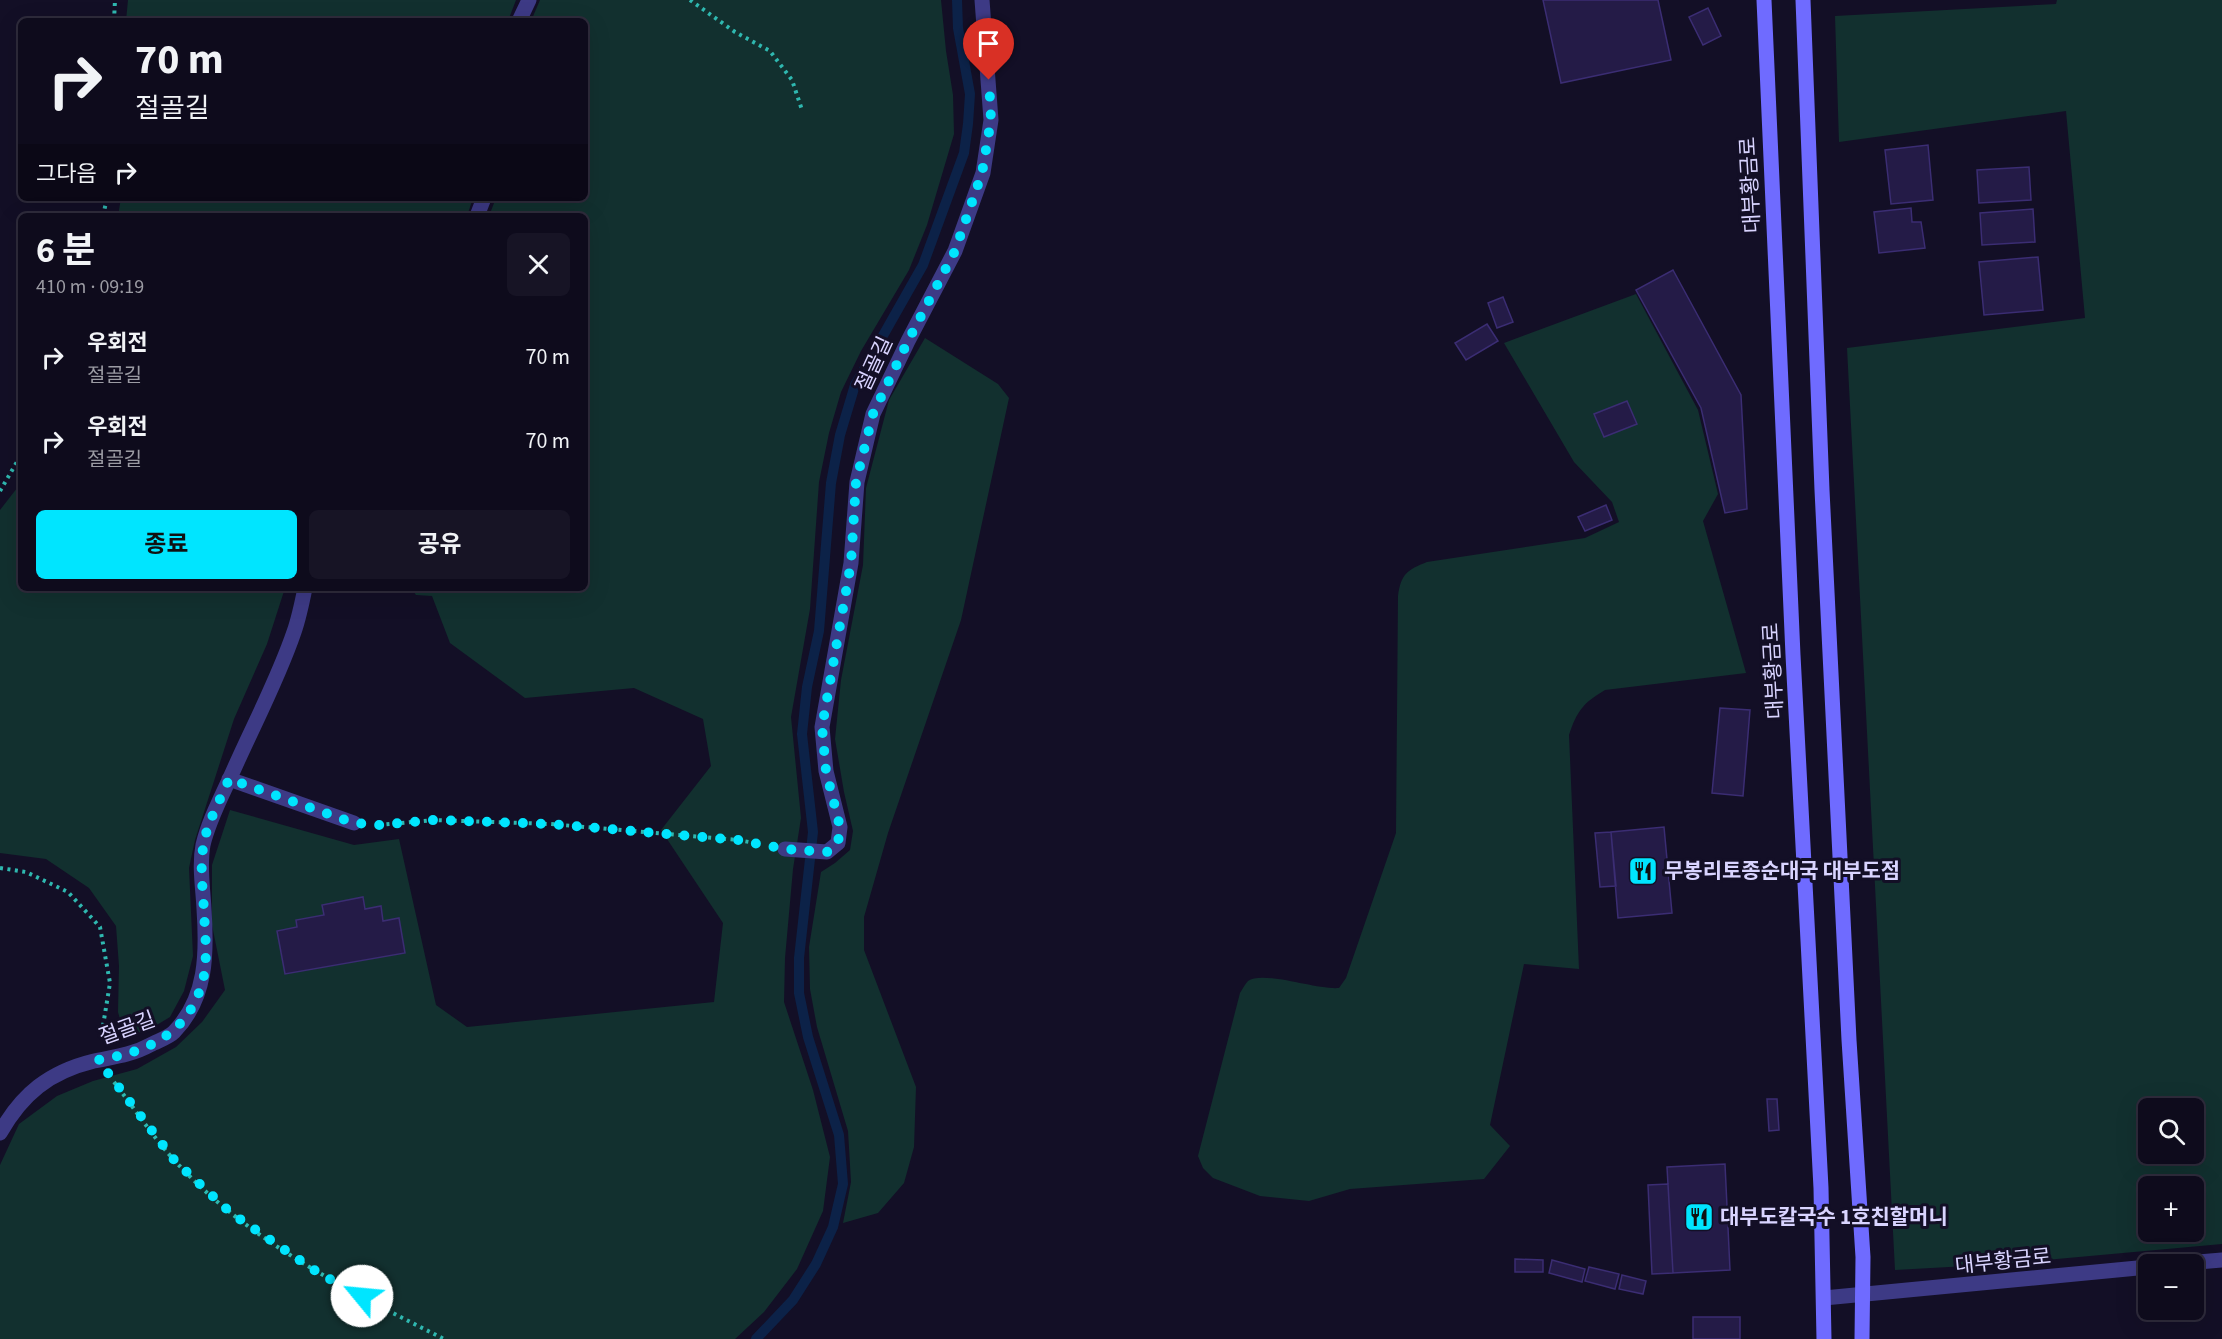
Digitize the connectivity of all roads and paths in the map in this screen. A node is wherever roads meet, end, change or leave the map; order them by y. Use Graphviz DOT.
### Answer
graph roads {
  1 [pos="115,0"];
  2 [pos="529,0"];
  3 [pos="690,0"];
  4 [pos="982,0"];
  5 [pos="1764,0"];
  6 [pos="1803,0"];
  7 [pos="114,18"];
  8 [pos="520,18"];
  9 [pos="802,110"];
  10 [pos="18,460"];
  11 [pos="0,491"];
  12 [pos="304,591"];
  13 [pos="229,779"];
  14 [pos="354,823"];
  15 [pos="785,849"];
  16 [pos="0,868"];
  17 [pos="98,1060"];
  18 [pos="0,1133"];
  19 [pos="2222,1260"];
  20 [pos="2204,1262"];
  21 [pos="2138,1268"];
  22 [pos="1862,1295"];
  23 [pos="1824,1298"];
  24 [pos="444,1339"];
  25 [pos="1824,1339"];
  26 [pos="1862,1339"];
  1 -- 7 [label="path"];
  2 -- 8 [label="street"];
  3 -- 9 [label="path"];
  4 -- 15 [label="street, 절골길"];
  5 -- 23 [label="main road, 대부황금로"];
  6 -- 22 [label="main road"];
  10 -- 11 [label="path"];
  12 -- 13 [label="street, 절골길"];
  13 -- 14 [label="street"];
  13 -- 17 [label="street, 절골길"];
  14 -- 15 [label="path"];
  16 -- 17 [label="path"];
  17 -- 18 [label="street, 절골길"];
  17 -- 24 [label="path"];
  19 -- 20 [label="street"];
  21 -- 22 [label="street, 대부황금로"];
  22 -- 23 [label="street, 대부황금로"];
  22 -- 26 [label="main road"];
  23 -- 25 [label="main road, 대부황금로"];
}
